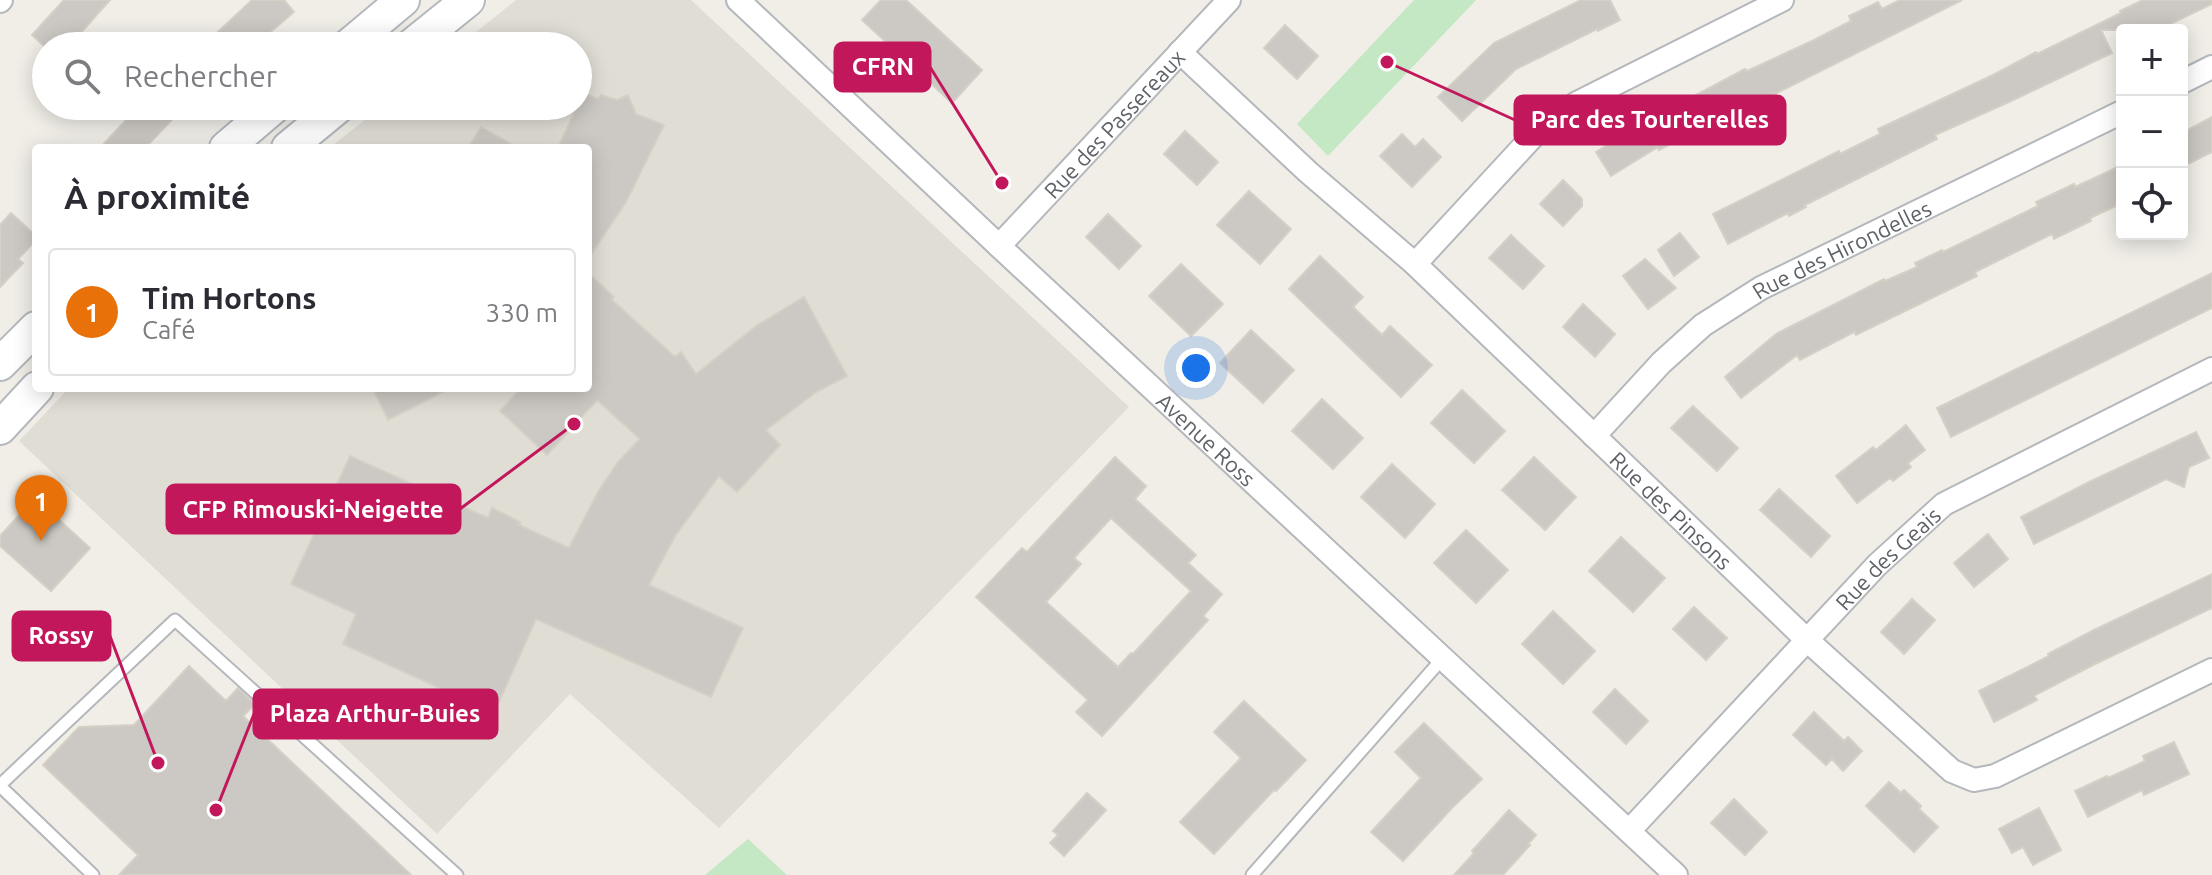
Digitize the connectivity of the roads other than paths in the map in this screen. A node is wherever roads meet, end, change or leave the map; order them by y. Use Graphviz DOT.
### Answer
graph roads {
  1 [pos="403,0"];
  2 [pos="468,0"];
  3 [pos="738,0"];
  4 [pos="1229,0"];
  5 [pos="1782,0"];
  6 [pos="365,32"];
  7 [pos="428,32"];
  8 [pos="1180,52"];
  9 [pos="2212,67"];
  10 [pos="2188,79"];
  11 [pos="2116,115"];
  12 [pos="259,120"];
  13 [pos="322,120"];
  14 [pos="231,144"];
  15 [pos="293,144"];
  16 [pos="999,246"];
  17 [pos="1415,264"];
  18 [pos="32,332"];
  19 [pos="0,364"];
  20 [pos="2212,369"];
  21 [pos="33,392"];
  22 [pos="0,428"];
  23 [pos="1594,436"];
  24 [pos="1807,640"];
  25 [pos="1442,659"];
  26 [pos="2212,670"];
  27 [pos="0,785"];
  28 [pos="1629,831"];
  29 [pos="93,875"];
  30 [pos="457,875"];
  31 [pos="1252,875"];
  32 [pos="1676,875"];
  1 -- 6 [label="street"];
  2 -- 7 [label="street"];
  3 -- 16 [label="street, Avenue Ross"];
  4 -- 8 [label="street, Rue des Passereaux"];
  5 -- 17 [label="street"];
  8 -- 16 [label="street, Rue des Passereaux"];
  8 -- 17 [label="street, Rue des Pinsons"];
  9 -- 10 [label="street"];
  11 -- 23 [label="street, Rue des Hirondelles"];
  12 -- 14 [label="street"];
  13 -- 15 [label="street"];
  16 -- 25 [label="street, Avenue Ross"];
  17 -- 23 [label="street, Rue des Pinsons"];
  18 -- 19 [label="street"];
  20 -- 24 [label="street, Rue des Geais"];
  21 -- 22 [label="street"];
  23 -- 24 [label="street, Rue des Pinsons"];
  24 -- 26 [label="street, Rue des Pinsons"];
  24 -- 28 [label="street, Rue des Geais"];
  25 -- 28 [label="street, Avenue Ross"];
  25 -- 31 [label="lane"];
  27 -- 29 [label="lane"];
  27 -- 30 [label="lane"];
  28 -- 32 [label="street, Avenue Ross"];
}
